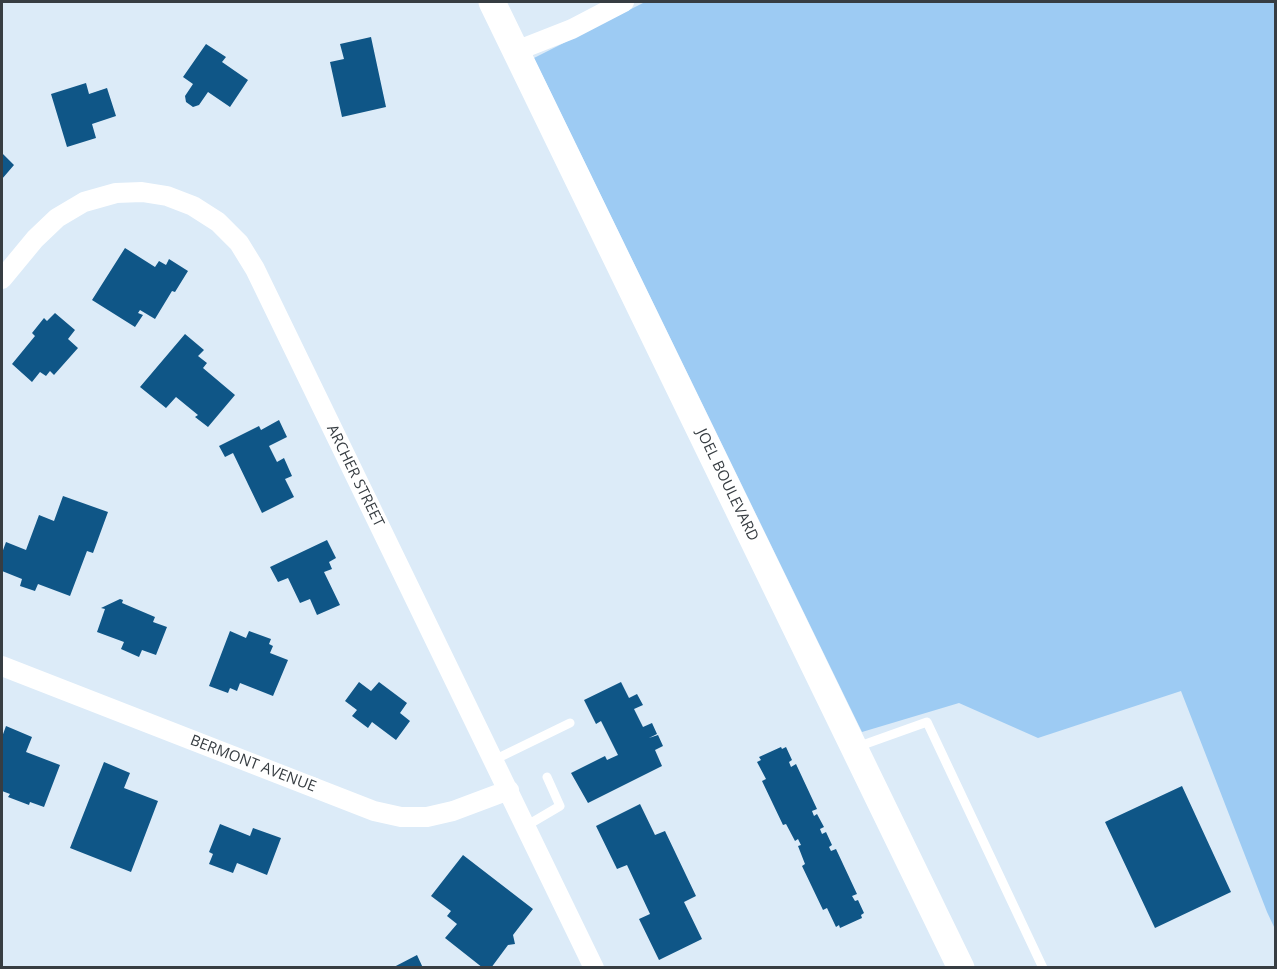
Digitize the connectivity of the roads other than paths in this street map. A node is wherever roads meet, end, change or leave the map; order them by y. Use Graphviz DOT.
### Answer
graph roads {
  1 [pos="492,2"];
  2 [pos="624,2"];
  3 [pos="516,51"];
  4 [pos="2,279"];
  5 [pos="2,666"];
  6 [pos="570,723"];
  7 [pos="855,748"];
  8 [pos="494,760"];
  9 [pos="547,777"];
  10 [pos="509,790"];
  11 [pos="526,826"];
  12 [pos="594,968"];
  13 [pos="961,968"];
  14 [pos="1043,968"];
  1 -- 3 [label="main road, JOEL BOULEVARD"];
  2 -- 3 [label="street"];
  3 -- 7 [label="main road, JOEL BOULEVARD"];
  4 -- 8 [label="street, ARCHER STREET"];
  5 -- 10 [label="street, BERMONT AVENUE"];
  6 -- 8 [label="lane"];
  7 -- 13 [label="main road, JOEL BOULEVARD"];
  7 -- 14 [label="lane"];
  8 -- 10 [label="street, ARCHER STREET"];
  9 -- 11 [label="lane"];
  10 -- 11 [label="street, ARCHER STREET"];
  11 -- 12 [label="street, ARCHER STREET"];
}
